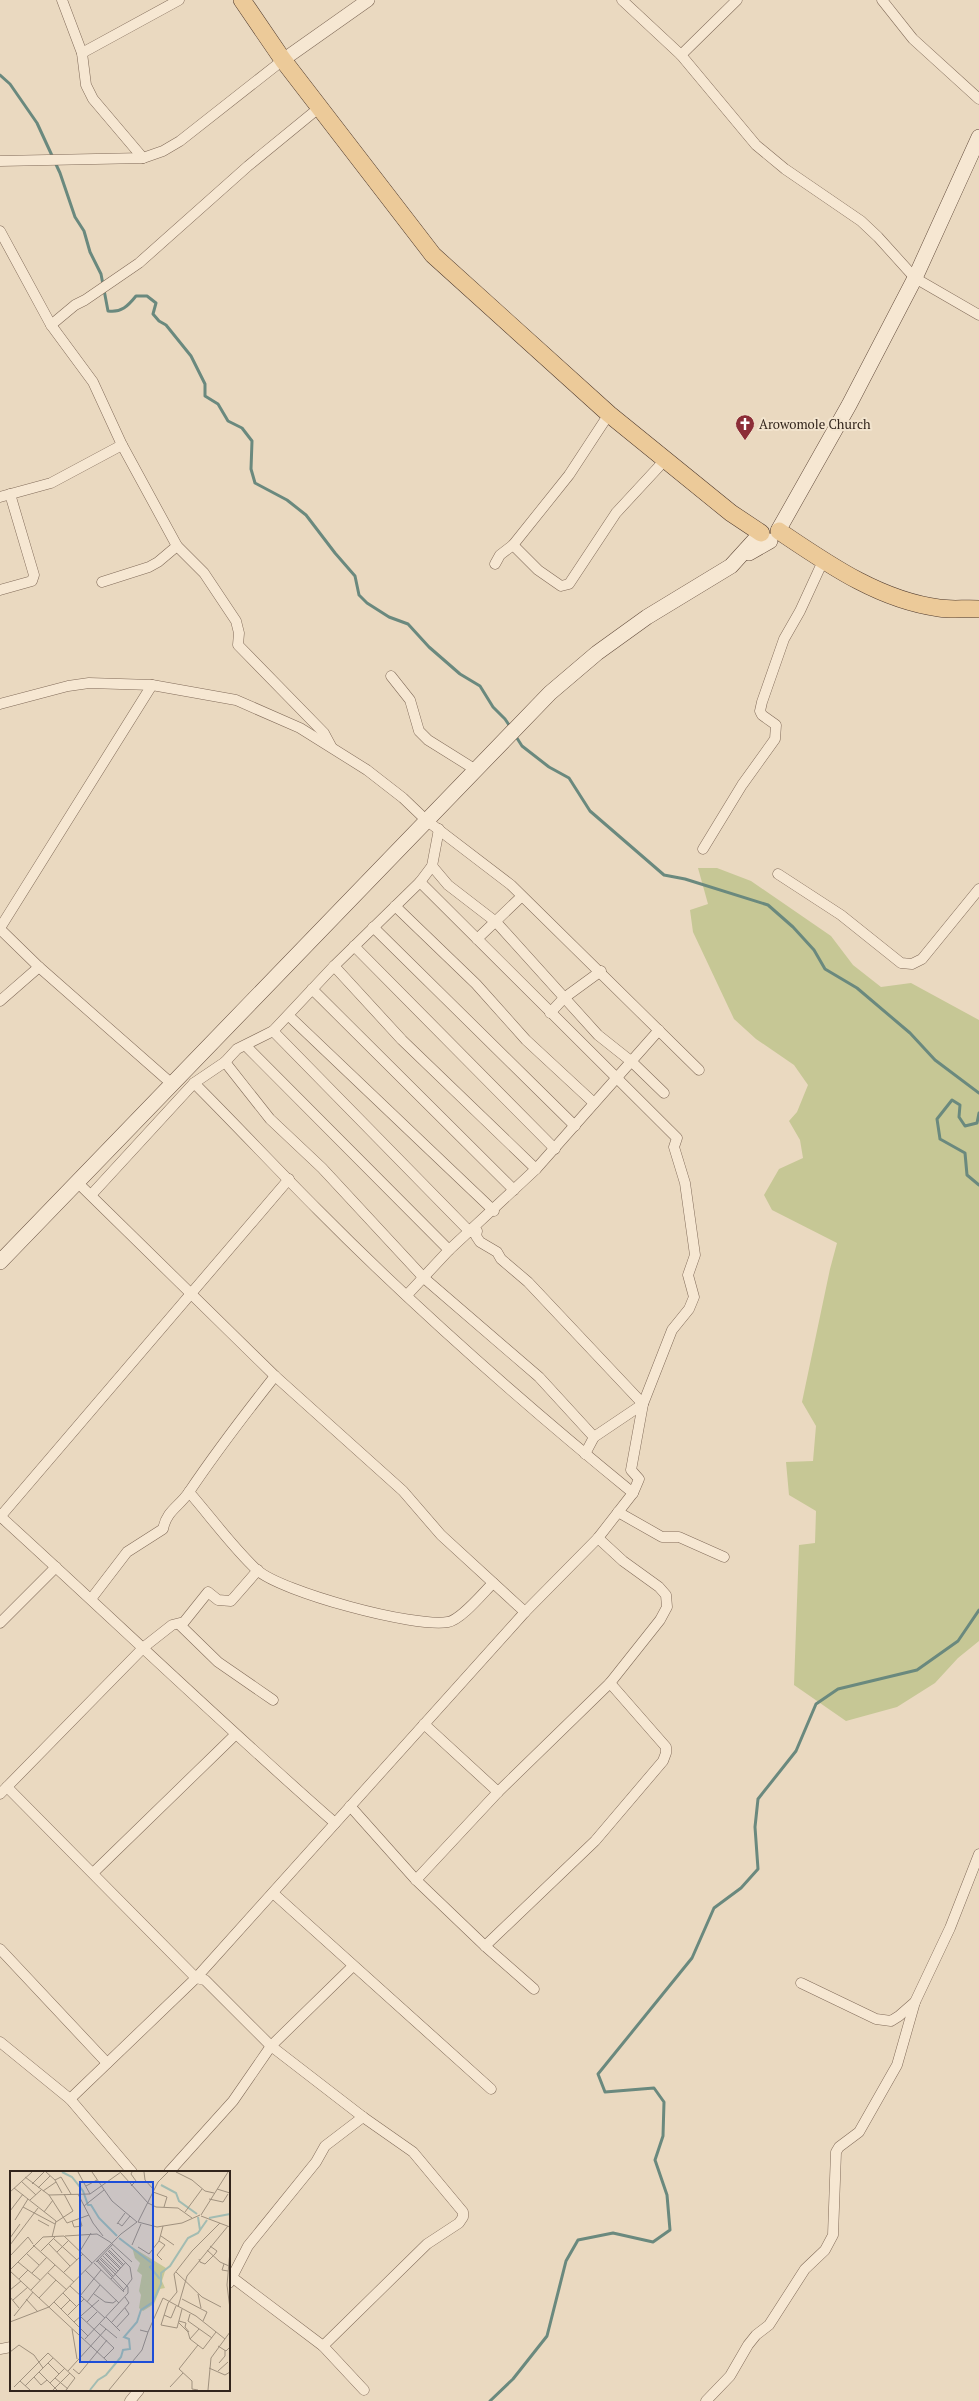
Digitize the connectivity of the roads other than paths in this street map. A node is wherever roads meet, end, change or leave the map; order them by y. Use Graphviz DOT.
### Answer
graph roads {
  1 [pos="62,0"];
  2 [pos="179,0"];
  3 [pos="242,0"];
  4 [pos="368,0"];
  5 [pos="622,0"];
  6 [pos="737,0"];
  7 [pos="882,0"];
  8 [pos="82,53"];
  9 [pos="681,55"];
  10 [pos="283,60"];
  11 [pos="979,99"];
  12 [pos="320,108"];
  13 [pos="979,138"];
  14 [pos="143,158"];
  15 [pos="0,161"];
  16 [pos="0,230"];
  17 [pos="914,278"];
  18 [pos="979,315"];
  19 [pos="51,325"];
  20 [pos="609,414"];
  21 [pos="122,445"];
  22 [pos="665,460"];
  23 [pos="5,496"];
  24 [pos="770,532"];
  25 [pos="513,544"];
  26 [pos="177,546"];
  27 [pos="821,560"];
  28 [pos="495,564"];
  29 [pos="102,582"];
  30 [pos="0,590"];
  31 [pos="979,608"];
  32 [pos="391,676"];
  33 [pos="152,685"];
  34 [pos="0,704"];
  35 [pos="333,751"];
  36 [pos="476,770"];
  37 [pos="426,820"];
  38 [pos="439,829"];
  39 [pos="703,849"];
  40 [pos="432,866"];
  41 [pos="778,874"];
  42 [pos="420,882"];
  43 [pos="979,889"];
  44 [pos="521,897"];
  45 [pos="395,906"];
  46 [pos="496,922"];
  47 [pos="373,927"];
  48 [pos="0,928"];
  49 [pos="477,939"];
  50 [pos="354,946"];
  51 [pos="334,966"];
  52 [pos="39,967"];
  53 [pos="601,972"];
  54 [pos="312,988"];
  55 [pos="564,998"];
  56 [pos="0,1001"];
  57 [pos="550,1013"];
  58 [pos="289,1016"];
  59 [pos="659,1030"];
  60 [pos="273,1031"];
  61 [pos="246,1046"];
  62 [pos="225,1062"];
  63 [pos="632,1062"];
  64 [pos="699,1070"];
  65 [pos="617,1078"];
  66 [pos="194,1083"];
  67 [pos="172,1084"];
  68 [pos="664,1093"];
  69 [pos="594,1103"];
  70 [pos="574,1126"];
  71 [pos="555,1149"];
  72 [pos="536,1169"];
  73 [pos="289,1179"];
  74 [pos="77,1182"];
  75 [pos="514,1190"];
  76 [pos="92,1194"];
  77 [pos="494,1211"];
  78 [pos="470,1232"];
  79 [pos="449,1250"];
  80 [pos="0,1262"];
  81 [pos="424,1278"];
  82 [pos="191,1295"];
  83 [pos="407,1295"];
  84 [pos="275,1376"];
  85 [pos="642,1404"];
  86 [pos="594,1437"];
  87 [pos="585,1454"];
  88 [pos="189,1492"];
  89 [pos="633,1493"];
  90 [pos="618,1512"];
  91 [pos="0,1517"];
  92 [pos="598,1538"];
  93 [pos="724,1556"];
  94 [pos="56,1567"];
  95 [pos="258,1570"];
  96 [pos="493,1582"];
  97 [pos="91,1599"];
  98 [pos="525,1612"];
  99 [pos="0,1622"];
  100 [pos="179,1624"];
  101 [pos="144,1647"];
  102 [pos="610,1683"];
  103 [pos="273,1700"];
  104 [pos="424,1724"];
  105 [pos="235,1735"];
  106 [pos="3,1790"];
  107 [pos="498,1792"];
  108 [pos="350,1806"];
  109 [pos="335,1823"];
  110 [pos="979,1854"];
  111 [pos="93,1873"];
  112 [pos="416,1880"];
  113 [pos="273,1893"];
  114 [pos="485,1946"];
  115 [pos="0,1950"];
  116 [pos="353,1966"];
  117 [pos="196,1978"];
  118 [pos="801,1983"];
  119 [pos="534,1989"];
  120 [pos="915,2002"];
  121 [pos="0,2042"];
  122 [pos="271,2046"];
  123 [pos="107,2063"];
  124 [pos="491,2089"];
  125 [pos="70,2100"];
  126 [pos="363,2117"];
  127 [pos="131,2171"];
  128 [pos="170,2171"];
  129 [pos="230,2279"];
  130 [pos="323,2346"];
  131 [pos="10,2347"];
  132 [pos="0,2349"];
  133 [pos="364,2390"];
  134 [pos="139,2391"];
  135 [pos="130,2401"];
  136 [pos="706,2401"];
  1 -- 8 [label="street"];
  2 -- 8 [label="street"];
  3 -- 10 [label="main road"];
  4 -- 10 [label="street"];
  5 -- 9 [label="street"];
  6 -- 9 [label="street"];
  7 -- 11 [label="street"];
  8 -- 14 [label="street"];
  9 -- 17 [label="street"];
  10 -- 12 [label="main road"];
  10 -- 14 [label="street"];
  12 -- 19 [label="street"];
  12 -- 20 [label="main road"];
  13 -- 17 [label="main road"];
  14 -- 15 [label="street"];
  16 -- 19 [label="street"];
  17 -- 18 [label="street"];
  17 -- 24 [label="main road"];
  19 -- 21 [label="street"];
  20 -- 22 [label="main road"];
  20 -- 25 [label="street"];
  21 -- 23 [label="street"];
  21 -- 26 [label="street"];
  22 -- 24 [label="main road"];
  22 -- 25 [label="street"];
  23 -- 30 [label="street"];
  24 -- 27 [label="main road"];
  24 -- 36 [label="main road"];
  25 -- 28 [label="street"];
  26 -- 29 [label="street"];
  26 -- 35 [label="street"];
  27 -- 31 [label="main road"];
  27 -- 39 [label="street"];
  32 -- 36 [label="street"];
  33 -- 34 [label="street"];
  33 -- 35 [label="street"];
  33 -- 48 [label="street"];
  35 -- 37 [label="street"];
  36 -- 37 [label="main road"];
  37 -- 38 [label="street"];
  37 -- 67 [label="main road"];
  38 -- 40 [label="street"];
  38 -- 44 [label="street"];
  40 -- 42 [label="street"];
  40 -- 46 [label="street"];
  41 -- 43 [label="street"];
  42 -- 45 [label="street"];
  42 -- 49 [label="street"];
  44 -- 46 [label="street"];
  44 -- 53 [label="street"];
  45 -- 47 [label="street"];
  45 -- 69 [label="street"];
  46 -- 49 [label="street"];
  46 -- 55 [label="street"];
  47 -- 50 [label="street"];
  47 -- 70 [label="street"];
  48 -- 52 [label="street"];
  49 -- 57 [label="street"];
  50 -- 51 [label="street"];
  50 -- 71 [label="street"];
  51 -- 54 [label="street"];
  51 -- 72 [label="street"];
  52 -- 56 [label="street"];
  52 -- 67 [label="street"];
  53 -- 55 [label="street"];
  53 -- 59 [label="street"];
  54 -- 58 [label="street"];
  54 -- 75 [label="street"];
  55 -- 57 [label="street"];
  55 -- 63 [label="street"];
  57 -- 65 [label="street"];
  58 -- 60 [label="street"];
  58 -- 77 [label="street"];
  59 -- 63 [label="street"];
  59 -- 64 [label="street"];
  60 -- 61 [label="street"];
  60 -- 78 [label="street"];
  61 -- 62 [label="street"];
  61 -- 79 [label="street"];
  62 -- 66 [label="street"];
  62 -- 81 [label="street"];
  63 -- 65 [label="street"];
  63 -- 68 [label="street"];
  65 -- 69 [label="street"];
  65 -- 85 [label="street"];
  66 -- 73 [label="street"];
  66 -- 76 [label="street"];
  67 -- 74 [label="main road"];
  69 -- 70 [label="street"];
  70 -- 71 [label="street"];
  71 -- 72 [label="street"];
  72 -- 75 [label="street"];
  73 -- 82 [label="street"];
  73 -- 83 [label="street"];
  74 -- 76 [label="street"];
  74 -- 80 [label="main road"];
  75 -- 77 [label="street"];
  76 -- 82 [label="street"];
  77 -- 78 [label="street"];
  78 -- 79 [label="street"];
  78 -- 85 [label="street"];
  79 -- 81 [label="street"];
  81 -- 83 [label="street"];
  81 -- 86 [label="street"];
  82 -- 84 [label="street"];
  82 -- 91 [label="street"];
  83 -- 87 [label="street"];
  84 -- 88 [label="street"];
  84 -- 96 [label="street"];
  85 -- 86 [label="street"];
  85 -- 89 [label="street"];
  86 -- 87 [label="street"];
  87 -- 89 [label="street"];
  88 -- 95 [label="street"];
  88 -- 97 [label="street"];
  89 -- 90 [label="street"];
  90 -- 92 [label="street"];
  90 -- 93 [label="street"];
  91 -- 94 [label="street"];
  92 -- 98 [label="street"];
  92 -- 102 [label="street"];
  94 -- 97 [label="street"];
  94 -- 99 [label="street"];
  95 -- 96 [label="street"];
  95 -- 100 [label="street"];
  96 -- 98 [label="street"];
  97 -- 101 [label="street"];
  98 -- 104 [label="street"];
  100 -- 101 [label="street"];
  100 -- 103 [label="street"];
  101 -- 105 [label="street"];
  101 -- 106 [label="street"];
  102 -- 107 [label="street"];
  102 -- 114 [label="street"];
  104 -- 107 [label="street"];
  104 -- 108 [label="street"];
  105 -- 109 [label="street"];
  105 -- 111 [label="street"];
  106 -- 111 [label="street"];
  107 -- 112 [label="street"];
  108 -- 109 [label="street"];
  108 -- 112 [label="street"];
  109 -- 113 [label="street"];
  110 -- 120 [label="street"];
  111 -- 117 [label="street"];
  112 -- 114 [label="street"];
  113 -- 116 [label="street"];
  113 -- 117 [label="street"];
  114 -- 119 [label="street"];
  115 -- 123 [label="street"];
  116 -- 122 [label="street"];
  116 -- 124 [label="street"];
  117 -- 122 [label="street"];
  117 -- 123 [label="street"];
  118 -- 120 [label="street"];
  120 -- 136 [label="street"];
  121 -- 125 [label="street"];
  122 -- 126 [label="street"];
  122 -- 128 [label="street"];
  123 -- 125 [label="street"];
  125 -- 127 [label="street"];
  126 -- 129 [label="street"];
  126 -- 130 [label="street"];
  129 -- 130 [label="street"];
  130 -- 133 [label="street"];
  131 -- 132 [label="street"];
  134 -- 135 [label="street"];
}
